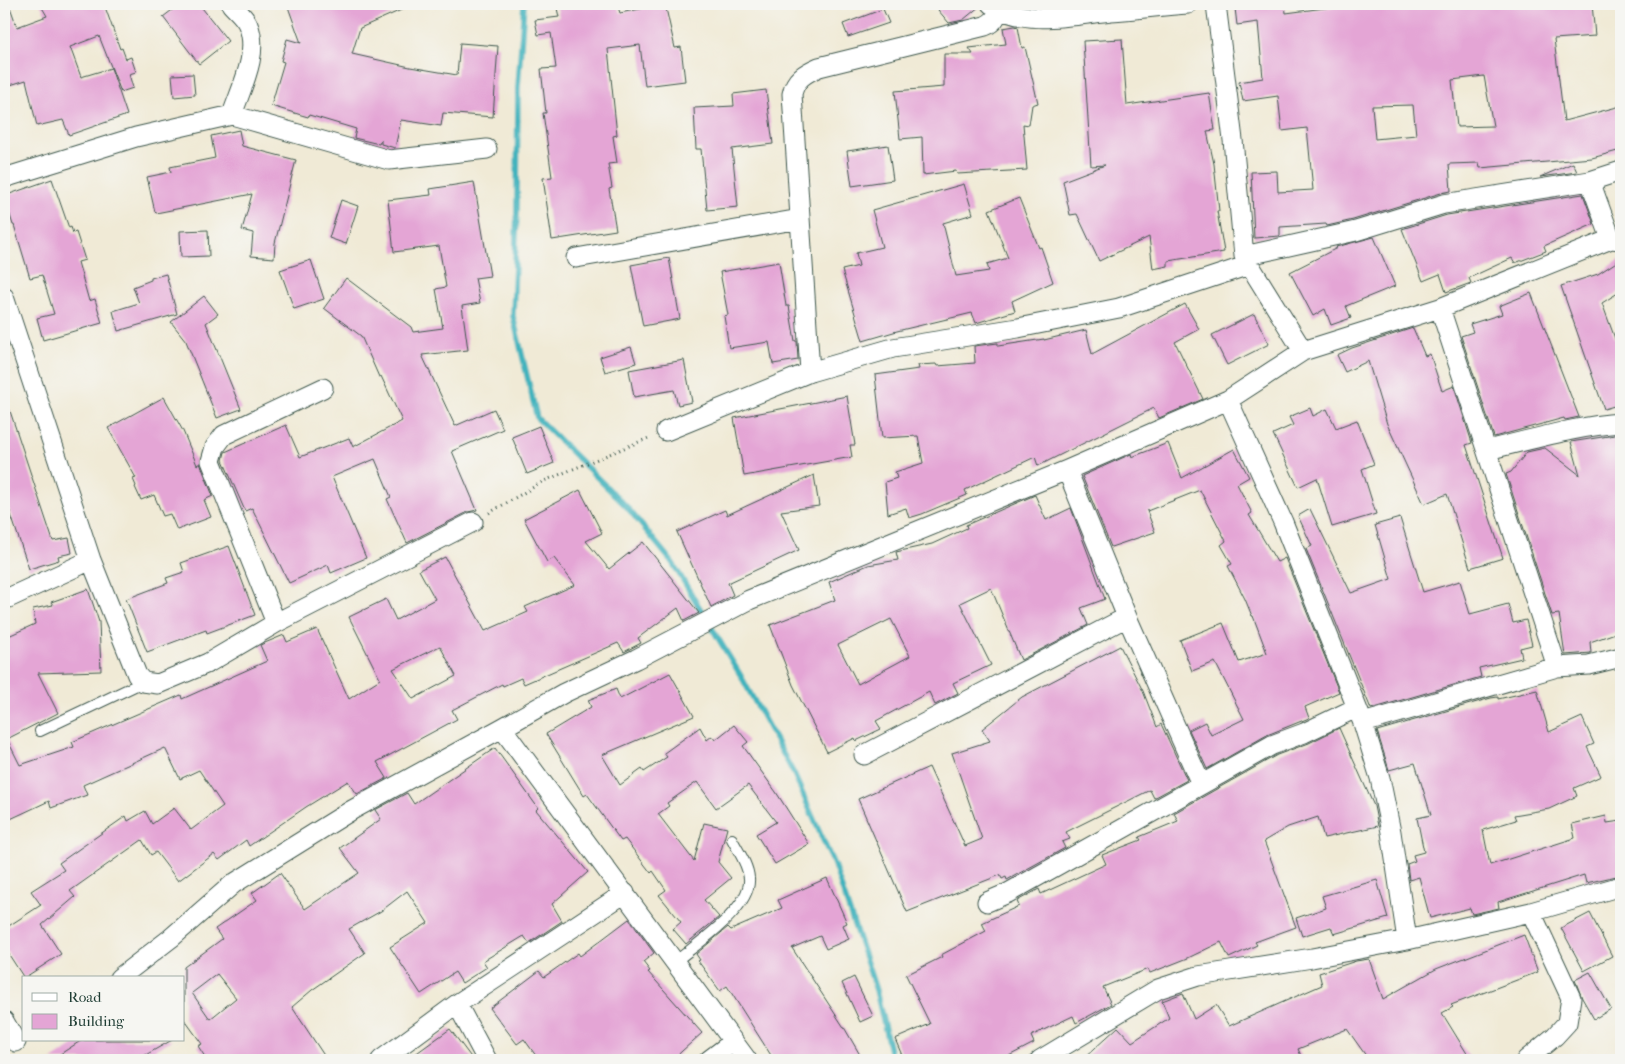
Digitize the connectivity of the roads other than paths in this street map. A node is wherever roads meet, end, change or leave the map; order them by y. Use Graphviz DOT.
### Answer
graph roads {
  1 [pos="231,4"];
  2 [pos="1183,4"];
  3 [pos="1188,4"];
  4 [pos="1216,4"];
  5 [pos="995,6"];
  6 [pos="232,115"];
  7 [pos="487,149"];
  8 [pos="1621,171"];
  9 [pos="4,178"];
  10 [pos="1590,181"];
  11 [pos="800,219"];
  12 [pos="1616,239"];
  13 [pos="576,258"];
  14 [pos="1247,260"];
  15 [pos="4,297"];
  16 [pos="1440,308"];
  17 [pos="1303,351"];
  18 [pos="810,372"];
  19 [pos="323,388"];
  20 [pos="1228,400"];
  21 [pos="1621,423"];
  22 [pos="666,431"];
  23 [pos="1487,450"];
  24 [pos="1067,470"];
  25 [pos="473,522"];
  26 [pos="91,560"];
  27 [pos="4,600"];
  28 [pos="1127,617"];
  29 [pos="276,623"];
  30 [pos="1621,657"];
  31 [pos="1557,667"];
  32 [pos="143,682"];
  33 [pos="1360,716"];
  34 [pos="502,728"];
  35 [pos="40,731"];
  36 [pos="864,755"];
  37 [pos="1201,784"];
  38 [pos="732,840"];
  39 [pos="1621,886"];
  40 [pos="625,893"];
  41 [pos="986,902"];
  42 [pos="1531,912"];
  43 [pos="1406,940"];
  44 [pos="675,962"];
  45 [pos="122,976"];
  46 [pos="457,1004"];
  47 [pos="4,1021"];
  48 [pos="733,1042"];
  49 [pos="15,1043"];
  50 [pos="381,1060"];
  51 [pos="487,1060"];
  52 [pos="709,1060"];
  53 [pos="747,1060"];
  54 [pos="1040,1060"];
  55 [pos="1526,1060"];
  1 -- 6 [label="street"];
  2 -- 3 [label="street"];
  2 -- 5 [label="street"];
  4 -- 14 [label="street"];
  5 -- 11 [label="street"];
  6 -- 7 [label="street"];
  6 -- 9 [label="street"];
  8 -- 10 [label="street"];
  10 -- 12 [label="street"];
  10 -- 14 [label="street"];
  11 -- 13 [label="street"];
  11 -- 18 [label="street"];
  12 -- 16 [label="street"];
  14 -- 17 [label="street"];
  14 -- 18 [label="street"];
  15 -- 26 [label="street"];
  16 -- 17 [label="street"];
  16 -- 23 [label="street"];
  17 -- 20 [label="street"];
  18 -- 22 [label="street"];
  19 -- 29 [label="street"];
  20 -- 24 [label="street"];
  20 -- 33 [label="street"];
  21 -- 23 [label="street"];
  23 -- 31 [label="street"];
  24 -- 28 [label="street"];
  24 -- 34 [label="street"];
  25 -- 29 [label="street"];
  26 -- 27 [label="street"];
  26 -- 32 [label="street"];
  28 -- 36 [label="street"];
  28 -- 37 [label="street"];
  29 -- 32 [label="street"];
  30 -- 31 [label="street"];
  31 -- 33 [label="street"];
  32 -- 35 [label="lane"];
  33 -- 37 [label="street"];
  33 -- 43 [label="street"];
  34 -- 40 [label="street"];
  34 -- 45 [label="street"];
  37 -- 41 [label="street"];
  38 -- 44 [label="lane"];
  39 -- 42 [label="street"];
  40 -- 44 [label="street"];
  40 -- 46 [label="street"];
  42 -- 43 [label="street"];
  42 -- 55 [label="street"];
  43 -- 54 [label="street"];
  44 -- 48 [label="street"];
  46 -- 50 [label="street"];
  46 -- 51 [label="street"];
  47 -- 49 [label="street"];
  48 -- 52 [label="street"];
  48 -- 53 [label="street"];
}
